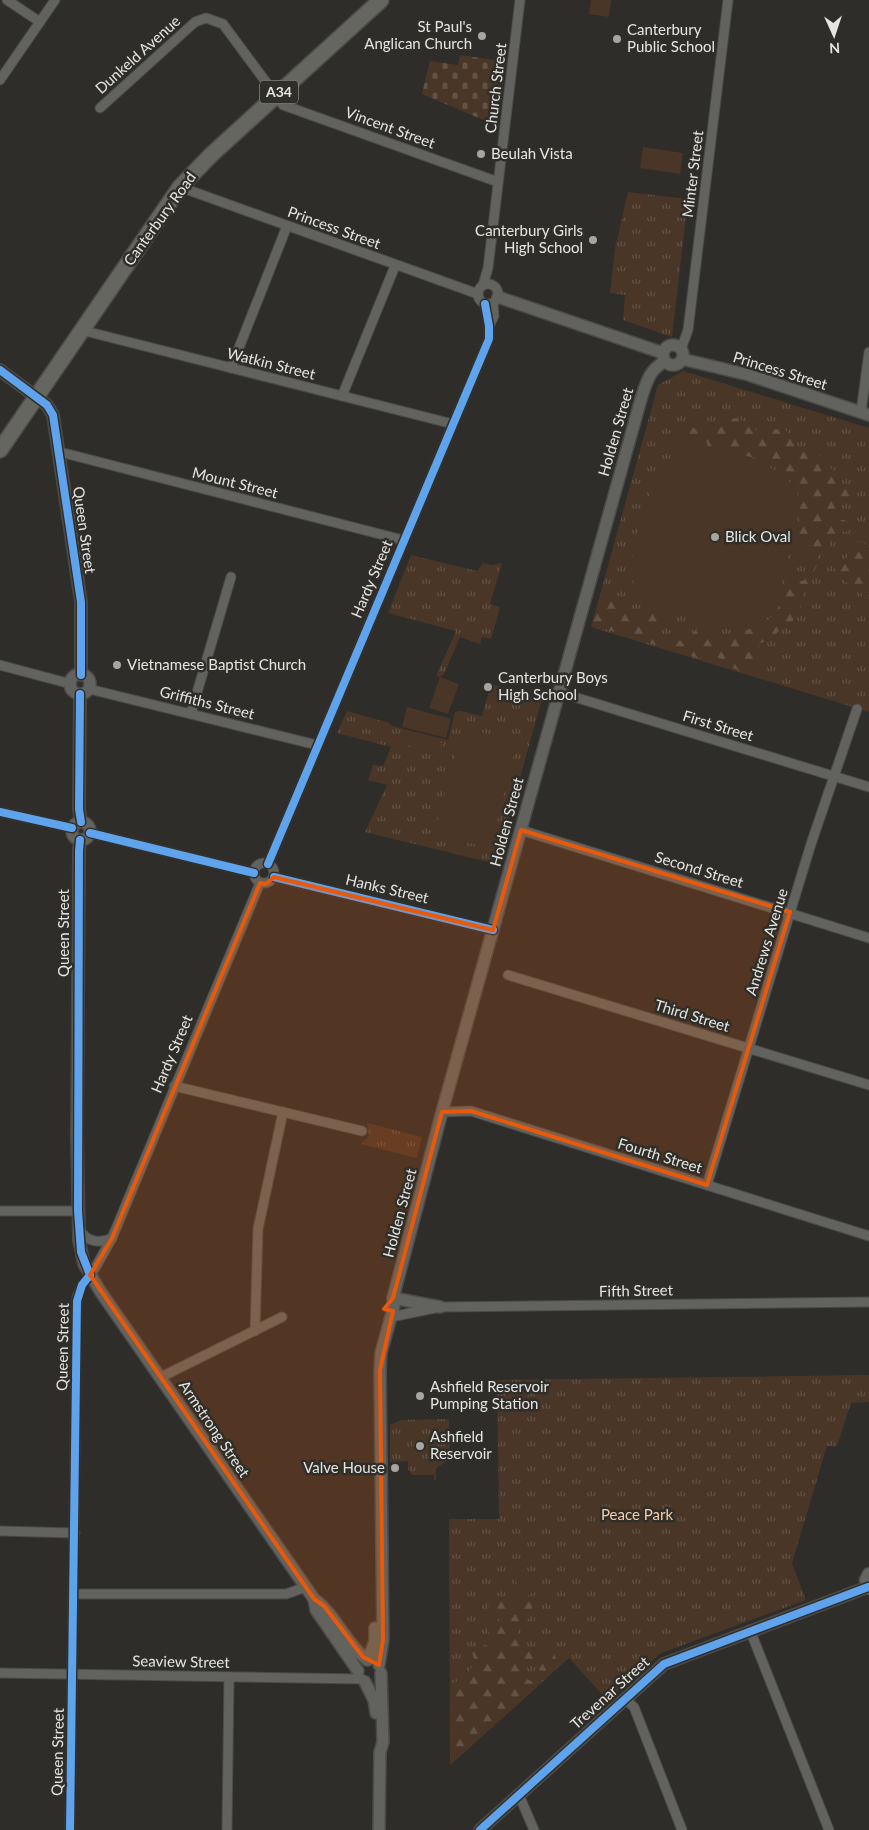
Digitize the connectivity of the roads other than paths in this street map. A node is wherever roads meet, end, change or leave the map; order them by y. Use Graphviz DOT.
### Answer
graph roads {
  1 [pos="7,0"];
  2 [pos="56,0"];
  3 [pos="520,0"];
  4 [pos="728,0"];
  5 [pos="376,2"];
  6 [pos="40,22"];
  7 [pos="0,80"];
  8 [pos="276,95"];
  9 [pos="100,108"];
  10 [pos="498,182"];
  11 [pos="180,187"];
  12 [pos="286,226"];
  13 [pos="396,266"];
  14 [pos="487,284"];
  15 [pos="478,294"];
  16 [pos="492,301"];
  17 [pos="81,330"];
  18 [pos="869,352"];
  19 [pos="682,354"];
  20 [pos="664,358"];
  21 [pos="231,368"];
  22 [pos="0,370"];
  23 [pos="866,394"];
  24 [pos="342,396"];
  25 [pos="35,397"];
  26 [pos="865,414"];
  27 [pos="453,424"];
  28 [pos="0,450"];
  29 [pos="60,452"];
  30 [pos="403,540"];
  31 [pos="231,578"];
  32 [pos="0,665"];
  33 [pos="82,675"];
  34 [pos="71,684"];
  35 [pos="85,692"];
  36 [pos="558,692"];
  37 [pos="857,709"];
  38 [pos="191,713"];
  39 [pos="317,745"];
  40 [pos="833,776"];
  41 [pos="869,788"];
  42 [pos="0,812"];
  43 [pos="77,825"];
  44 [pos="521,830"];
  45 [pos="85,836"];
  46 [pos="268,864"];
  47 [pos="254,873"];
  48 [pos="274,877"];
  49 [pos="260,883"];
  50 [pos="790,912"];
  51 [pos="493,930"];
  52 [pos="869,938"];
  53 [pos="508,975"];
  54 [pos="748,1048"];
  55 [pos="869,1085"];
  56 [pos="174,1086"];
  57 [pos="283,1112"];
  58 [pos="442,1112"];
  59 [pos="362,1132"];
  60 [pos="706,1185"];
  61 [pos="0,1211"];
  62 [pos="78,1212"];
  63 [pos="78,1228"];
  64 [pos="869,1236"];
  65 [pos="112,1238"];
  66 [pos="90,1275"];
  67 [pos="393,1298"];
  68 [pos="869,1302"];
  69 [pos="440,1307"];
  70 [pos="393,1313"];
  71 [pos="282,1317"];
  72 [pos="255,1331"];
  73 [pos="161,1377"];
  74 [pos="0,1531"];
  75 [pos="75,1533"];
  76 [pos="869,1583"];
  77 [pos="306,1587"];
  78 [pos="74,1594"];
  79 [pos="314,1599"];
  80 [pos="750,1630"];
  81 [pos="374,1664"];
  82 [pos="0,1673"];
  83 [pos="72,1674"];
  84 [pos="229,1677"];
  85 [pos="362,1677"];
  86 [pos="625,1699"];
  87 [pos="380,1752"];
  88 [pos="519,1795"];
  89 [pos="70,1830"];
  90 [pos="227,1830"];
  91 [pos="379,1830"];
  92 [pos="480,1830"];
  93 [pos="534,1830"];
  94 [pos="682,1830"];
  95 [pos="829,1830"];
  1 -- 6 [label="street"];
  2 -- 6 [label="street"];
  3 -- 10 [label="street, Church Street"];
  4 -- 19 [label="street, Minter Street"];
  5 -- 8 [label="highway, Canterbury Road / A34"];
  6 -- 7 [label="street"];
  8 -- 9 [label="street, Dunkeld Avenue"];
  8 -- 10 [label="street, Vincent Street"];
  8 -- 11 [label="highway, Canterbury Road / A34"];
  10 -- 14 [label="street, Church Street"];
  11 -- 12 [label="street, Princess Street"];
  11 -- 17 [label="highway, Canterbury Road / A34"];
  12 -- 13 [label="street, Princess Street"];
  12 -- 21 [label="street"];
  13 -- 15 [label="street, Princess Street"];
  13 -- 24 [label="street"];
  14 -- 15 [label="street, Church Street"];
  14 -- 16 [label="street"];
  15 -- 16 [label="street"];
  16 -- 20 [label="street"];
  16 -- 27 [label="street, Hardy Street"];
  17 -- 21 [label="street, Watkin Street"];
  17 -- 25 [label="highway, Canterbury Road / A34"];
  18 -- 23 [label="street"];
  19 -- 20 [label="street"];
  19 -- 20 [label="street"];
  19 -- 26 [label="street, Princess Street"];
  20 -- 36 [label="street, Holden Street"];
  21 -- 24 [label="street, Watkin Street"];
  22 -- 25 [label="street, Queen Street"];
  23 -- 26 [label="street"];
  24 -- 27 [label="street, Watkin Street"];
  25 -- 28 [label="highway, Canterbury Road / A34"];
  25 -- 29 [label="street, Queen Street"];
  27 -- 30 [label="street, Hardy Street"];
  29 -- 30 [label="street, Mount Street"];
  29 -- 33 [label="street, Queen Street"];
  30 -- 39 [label="street, Hardy Street"];
  31 -- 38 [label="street"];
  32 -- 34 [label="street"];
  33 -- 34 [label="street"];
  33 -- 35 [label="street"];
  34 -- 35 [label="street"];
  35 -- 38 [label="street, Griffiths Street"];
  35 -- 43 [label="street"];
  36 -- 40 [label="street, First Street"];
  36 -- 44 [label="street, Holden Street"];
  37 -- 40 [label="street, Andrews Avenue"];
  38 -- 39 [label="street, Griffiths Street"];
  39 -- 46 [label="street, Hardy Street"];
  40 -- 41 [label="street, First Street"];
  40 -- 50 [label="street, Andrews Avenue"];
  42 -- 43 [label="street"];
  43 -- 45 [label="street"];
  43 -- 45 [label="street"];
  44 -- 50 [label="street, Second Street"];
  44 -- 51 [label="street, Holden Street"];
  45 -- 47 [label="street"];
  45 -- 62 [label="street, Queen Street"];
  46 -- 47 [label="street"];
  46 -- 48 [label="street"];
  47 -- 49 [label="street"];
  48 -- 49 [label="street"];
  48 -- 51 [label="street, Hanks Street"];
  49 -- 56 [label="street, Hardy Street"];
  50 -- 52 [label="street, Second Street"];
  50 -- 54 [label="street, Andrews Avenue"];
  51 -- 58 [label="street, Holden Street"];
  53 -- 54 [label="street, Third Street"];
  54 -- 55 [label="street, Third Street"];
  54 -- 60 [label="street, Andrews Avenue"];
  56 -- 57 [label="street"];
  56 -- 65 [label="street, Hardy Street"];
  57 -- 59 [label="street"];
  57 -- 72 [label="street"];
  58 -- 60 [label="street, Fourth Street"];
  58 -- 67 [label="street, Holden Street"];
  60 -- 64 [label="street, Fourth Street"];
  61 -- 62 [label="street"];
  62 -- 63 [label="street, Queen Street"];
  63 -- 65 [label="street"];
  63 -- 66 [label="street, Queen Street"];
  65 -- 66 [label="street, Hardy Street"];
  66 -- 73 [label="street, Armstrong Street"];
  66 -- 75 [label="street, Queen Street"];
  67 -- 69 [label="street"];
  67 -- 70 [label="street, Holden Street"];
  68 -- 69 [label="street, Fifth Street"];
  69 -- 70 [label="street, Fifth Street"];
  70 -- 81 [label="street, Holden Street"];
  71 -- 72 [label="street"];
  72 -- 73 [label="street"];
  73 -- 77 [label="street, Armstrong Street"];
  74 -- 75 [label="street"];
  75 -- 78 [label="street, Queen Street"];
  76 -- 80 [label="street, Trevenar Street"];
  77 -- 78 [label="street"];
  77 -- 79 [label="street, Armstrong Street"];
  78 -- 83 [label="street, Queen Street"];
  79 -- 81 [label="street, Armstrong Street"];
  79 -- 85 [label="street, Armstrong Street"];
  80 -- 86 [label="street, Trevenar Street"];
  80 -- 95 [label="street"];
  81 -- 85 [label="street"];
  81 -- 85 [label="street"];
  81 -- 87 [label="street, Holden Street"];
  82 -- 83 [label="street, Seaview Street"];
  83 -- 84 [label="street, Seaview Street"];
  83 -- 89 [label="street, Queen Street"];
  84 -- 85 [label="street, Seaview Street"];
  84 -- 90 [label="street"];
  85 -- 87 [label="street, Holden Street"];
  86 -- 88 [label="street, Trevenar Street"];
  86 -- 94 [label="street"];
  87 -- 91 [label="street, Holden Street"];
  88 -- 92 [label="street, Trevenar Street"];
  88 -- 93 [label="street"];
}
